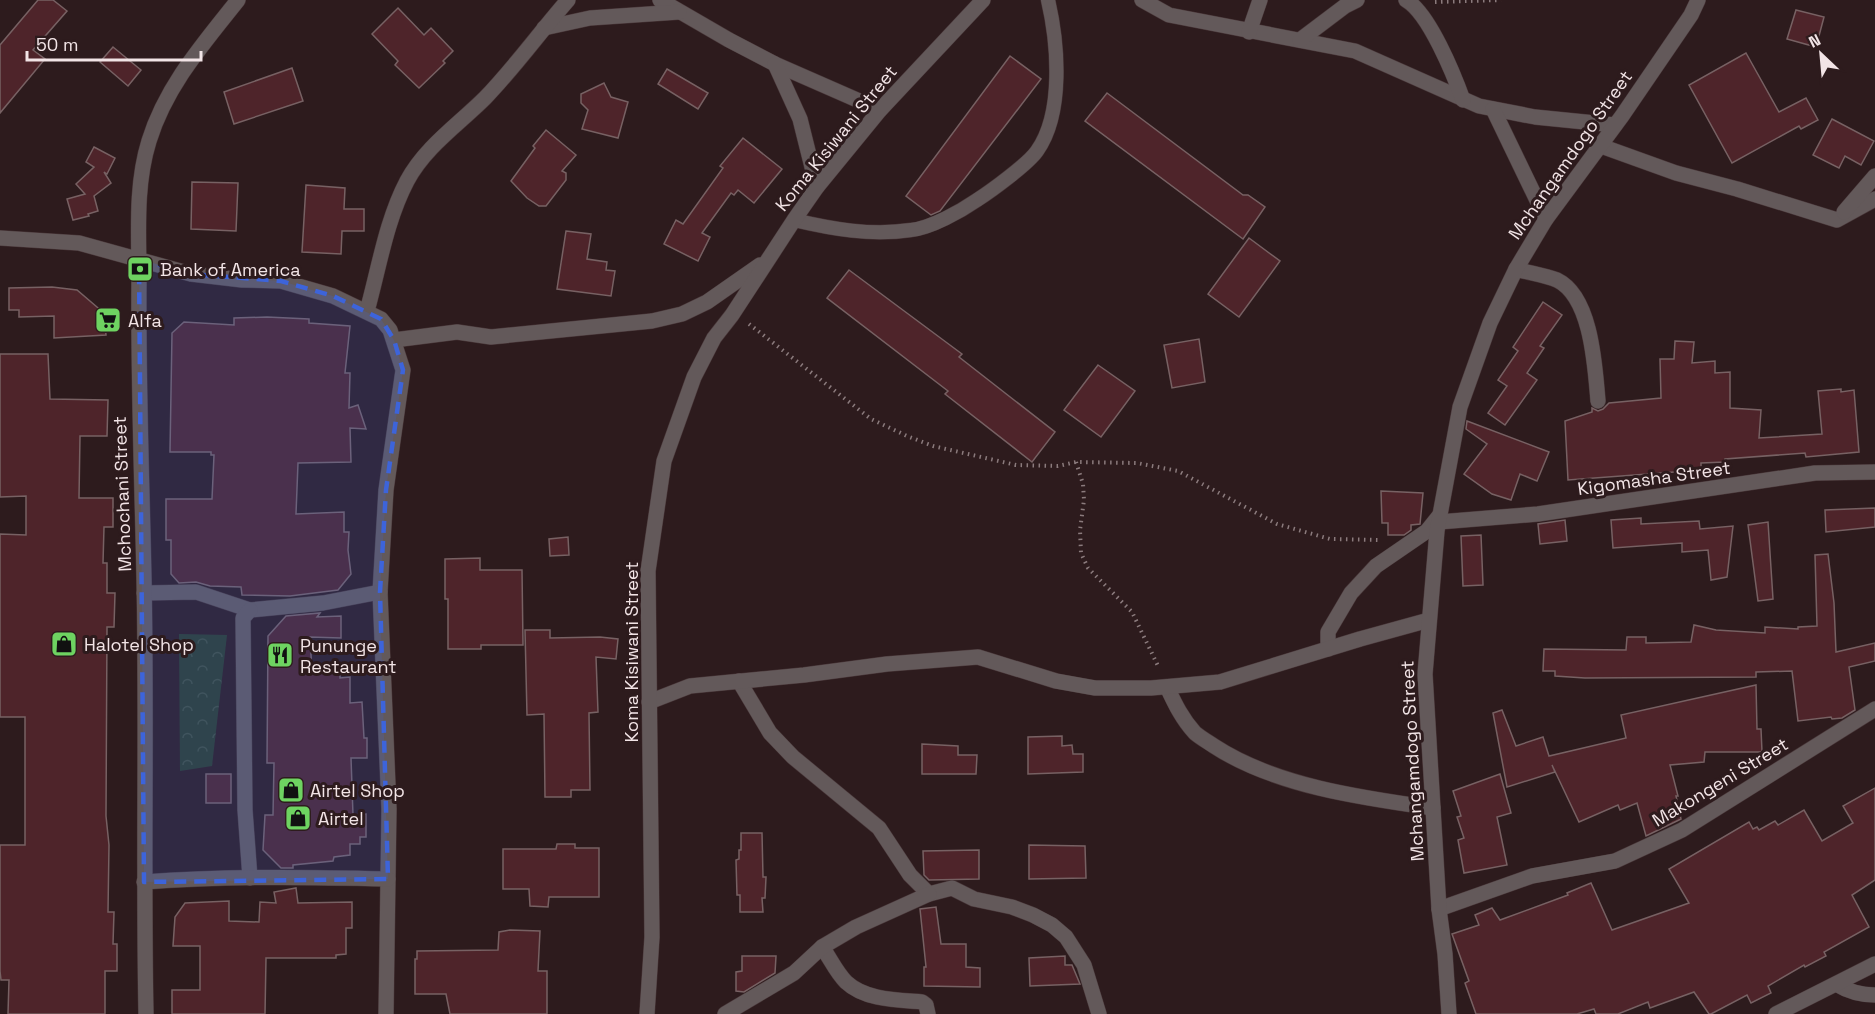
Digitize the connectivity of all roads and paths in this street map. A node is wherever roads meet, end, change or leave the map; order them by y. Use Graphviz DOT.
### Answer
graph roads {
  1 [pos="238,0"];
  2 [pos="568,0"];
  3 [pos="660,0"];
  4 [pos="983,0"];
  5 [pos="1048,0"];
  6 [pos="1142,0"];
  7 [pos="1260,0"];
  8 [pos="1357,0"];
  9 [pos="1501,0"];
  10 [pos="1698,0"];
  11 [pos="1410,2"];
  12 [pos="679,12"];
  13 [pos="544,28"];
  14 [pos="1249,32"];
  15 [pos="1299,40"];
  16 [pos="776,64"];
  17 [pos="1463,100"];
  18 [pos="1493,109"];
  19 [pos="880,110"];
  20 [pos="1615,125"];
  21 [pos="1601,146"];
  22 [pos="1875,176"];
  23 [pos="817,187"];
  24 [pos="1875,199"];
  25 [pos="1546,219"];
  26 [pos="794,220"];
  27 [pos="1837,220"];
  28 [pos="0,238"];
  29 [pos="139,259"];
  30 [pos="765,262"];
  31 [pos="1516,269"];
  32 [pos="367,311"];
  33 [pos="732,315"];
  34 [pos="394,340"];
  35 [pos="1598,401"];
  36 [pos="1076,462"];
  37 [pos="1875,472"];
  38 [pos="1439,518"];
  39 [pos="1382,540"];
  40 [pos="380,592"];
  41 [pos="144,593"];
  42 [pos="250,610"];
  43 [pos="1430,620"];
  44 [pos="1328,649"];
  45 [pos="739,681"];
  46 [pos="1167,687"];
  47 [pos="650,702"];
  48 [pos="1875,709"];
  49 [pos="1433,808"];
  50 [pos="250,878"];
  51 [pos="388,879"];
  52 [pos="144,882"];
  53 [pos="929,894"];
  54 [pos="1439,909"];
  55 [pos="822,947"];
  56 [pos="1875,964"];
  57 [pos="1836,984"];
  58 [pos="1875,995"];
  59 [pos="146,1014"];
  60 [pos="386,1014"];
  61 [pos="647,1014"];
  62 [pos="725,1014"];
  63 [pos="928,1014"];
  64 [pos="1099,1014"];
  65 [pos="1449,1014"];
  66 [pos="1776,1014"];
  1 -- 29 [label="street, Mchochani Street"];
  2 -- 13 [label="street"];
  3 -- 12 [label="street"];
  4 -- 19 [label="street, Koma Kisiwani Street"];
  5 -- 26 [label="lane"];
  6 -- 14 [label="street"];
  7 -- 14 [label="street"];
  8 -- 15 [label="street"];
  9 -- 11 [label="path"];
  10 -- 20 [label="street, Mchangamdogo Street"];
  11 -- 17 [label="street"];
  12 -- 13 [label="street"];
  12 -- 16 [label="street"];
  13 -- 32 [label="street"];
  14 -- 15 [label="street"];
  15 -- 17 [label="street"];
  16 -- 19 [label="street"];
  16 -- 23 [label="street"];
  17 -- 18 [label="street"];
  18 -- 20 [label="street"];
  18 -- 25 [label="street"];
  19 -- 23 [label="street, Koma Kisiwani Street"];
  20 -- 21 [label="street, Mchangamdogo Street"];
  21 -- 25 [label="street, Mchangamdogo Street"];
  21 -- 27 [label="street"];
  22 -- 27 [label="street"];
  23 -- 26 [label="street, Koma Kisiwani Street"];
  24 -- 27 [label="street"];
  25 -- 31 [label="street, Mchangamdogo Street"];
  26 -- 30 [label="street, Koma Kisiwani Street"];
  28 -- 29 [label="street"];
  29 -- 32 [label="street"];
  29 -- 41 [label="street, Mchochani Street"];
  30 -- 33 [label="street, Koma Kisiwani Street"];
  30 -- 34 [label="street"];
  31 -- 35 [label="street"];
  31 -- 38 [label="street, Mchangamdogo Street"];
  32 -- 34 [label="street"];
  33 -- 36 [label="path"];
  33 -- 47 [label="street, Koma Kisiwani Street"];
  34 -- 40 [label="street"];
  36 -- 39 [label="path"];
  36 -- 46 [label="path"];
  37 -- 38 [label="street, Kigomasha Street"];
  38 -- 43 [label="street, Mchangamdogo Street"];
  38 -- 44 [label="street"];
  40 -- 42 [label="street"];
  40 -- 51 [label="street"];
  41 -- 42 [label="street"];
  41 -- 52 [label="street, Mchochani Street"];
  42 -- 50 [label="street"];
  43 -- 44 [label="street"];
  43 -- 49 [label="street, Mchangamdogo Street"];
  44 -- 46 [label="street"];
  45 -- 46 [label="street"];
  45 -- 47 [label="street"];
  45 -- 53 [label="street"];
  46 -- 49 [label="street"];
  47 -- 61 [label="street, Koma Kisiwani Street"];
  48 -- 54 [label="street, Makongeni Street"];
  49 -- 54 [label="street, Mchangamdogo Street"];
  50 -- 51 [label="street"];
  50 -- 52 [label="street"];
  51 -- 60 [label="street"];
  52 -- 59 [label="street, Mchochani Street"];
  53 -- 55 [label="street"];
  53 -- 64 [label="street"];
  54 -- 65 [label="street, Mchangamdogo Street"];
  55 -- 62 [label="street"];
  55 -- 63 [label="street"];
  56 -- 57 [label="street"];
  57 -- 58 [label="street"];
  57 -- 66 [label="street"];
}
